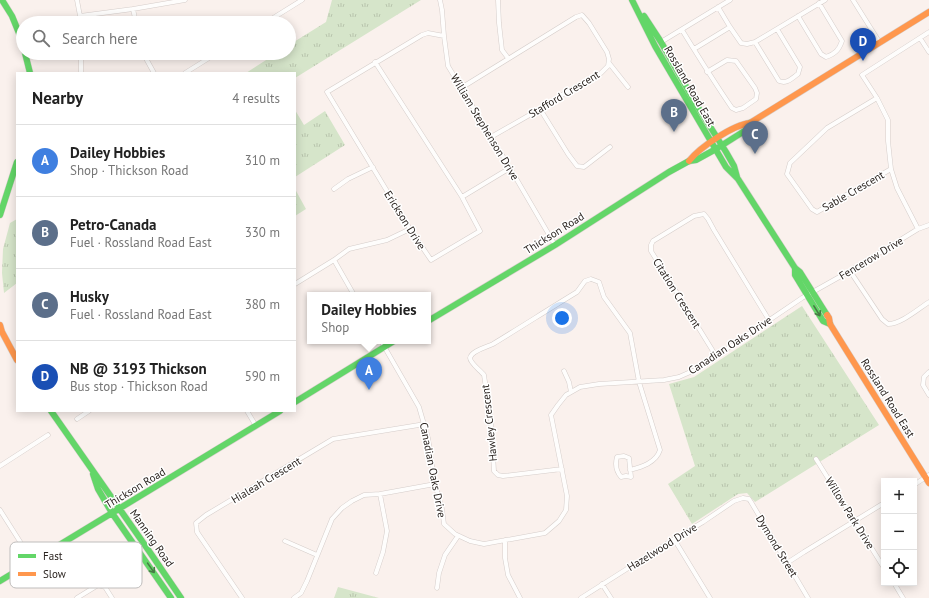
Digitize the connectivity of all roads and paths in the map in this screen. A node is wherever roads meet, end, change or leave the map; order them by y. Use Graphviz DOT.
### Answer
graph roads {
  1 [pos="2,0"];
  2 [pos="77,0"];
  3 [pos="186,0"];
  4 [pos="302,0"];
  5 [pos="440,0"];
  6 [pos="498,0"];
  7 [pos="632,0"];
  8 [pos="730,0"];
  9 [pos="825,0"];
  10 [pos="853,0"];
  11 [pos="819,3"];
  12 [pos="718,7"];
  13 [pos="133,9"];
  14 [pos="929,12"];
  15 [pos="80,16"];
  16 [pos="134,16"];
  17 [pos="276,16"];
  18 [pos="798,16"];
  19 [pos="16,26"];
  20 [pos="730,27"];
  21 [pos="777,29"];
  22 [pos="682,30"];
  23 [pos="929,32"];
  24 [pos="444,36"];
  25 [pos="920,38"];
  26 [pos="661,42"];
  27 [pos="755,42"];
  28 [pos="880,43"];
  29 [pos="694,49"];
  30 [pos="929,52"];
  31 [pos="508,58"];
  32 [pos="27,60"];
  33 [pos="81,60"];
  34 [pos="147,60"];
  35 [pos="206,60"];
  36 [pos="375,62"];
  37 [pos="609,63"];
  38 [pos="30,72"];
  39 [pos="81,72"];
  40 [pos="153,72"];
  41 [pos="187,72"];
  42 [pos="707,72"];
  43 [pos="628,87"];
  44 [pos="461,88"];
  45 [pos="877,98"];
  46 [pos="540,110"];
  47 [pos="750,123"];
  48 [pos="491,137"];
  49 [pos="715,140"];
  50 [pos="722,145"];
  51 [pos="610,147"];
  52 [pos="716,149"];
  53 [pos="689,161"];
  54 [pos="16,165"];
  55 [pos="373,167"];
  56 [pos="510,168"];
  57 [pos="891,169"];
  58 [pos="738,179"];
  59 [pos="334,189"];
  60 [pos="462,197"];
  61 [pos="0,214"];
  62 [pos="929,224"];
  63 [pos="410,229"];
  64 [pos="918,229"];
  65 [pos="555,245"];
  66 [pos="334,260"];
  67 [pos="850,271"];
  68 [pos="296,283"];
  69 [pos="352,292"];
  70 [pos="810,294"];
  71 [pos="929,302"];
  72 [pos="431,319"];
  73 [pos="769,320"];
  74 [pos="0,325"];
  75 [pos="383,344"];
  76 [pos="716,356"];
  77 [pos="16,358"];
  78 [pos="564,371"];
  79 [pos="929,372"];
  80 [pos="640,382"];
  81 [pos="571,392"];
  82 [pos="929,394"];
  83 [pos="296,401"];
  84 [pos="52,412"];
  85 [pos="87,412"];
  86 [pos="248,412"];
  87 [pos="278,412"];
  88 [pos="76,419"];
  89 [pos="425,424"];
  90 [pos="256,426"];
  91 [pos="48,435"];
  92 [pos="816,459"];
  93 [pos="0,466"];
  94 [pos="562,469"];
  95 [pos="92,470"];
  96 [pos="630,470"];
  97 [pos="928,479"];
  98 [pos="435,484"];
  99 [pos="917,484"];
  100 [pos="380,494"];
  101 [pos="743,498"];
  102 [pos="881,505"];
  103 [pos="120,509"];
  104 [pos="0,510"];
  105 [pos="112,513"];
  106 [pos="854,522"];
  107 [pos="458,536"];
  108 [pos="674,539"];
  109 [pos="505,540"];
  110 [pos="285,541"];
  111 [pos="20,542"];
  112 [pos="65,542"];
  113 [pos="132,542"];
  114 [pos="317,555"];
  115 [pos="142,556"];
  116 [pos="787,563"];
  117 [pos="881,563"];
  118 [pos="376,573"];
  119 [pos="10,575"];
  120 [pos="0,581"];
  121 [pos="602,584"];
  122 [pos="896,586"];
  123 [pos="93,588"];
  124 [pos="106,588"];
  125 [pos="437,588"];
  126 [pos="77,598"];
  127 [pos="112,598"];
  128 [pos="171,598"];
  129 [pos="181,598"];
  130 [pos="242,598"];
  131 [pos="294,598"];
  132 [pos="520,598"];
  133 [pos="581,598"];
  134 [pos="611,598"];
  135 [pos="710,598"];
  136 [pos="808,598"];
  137 [pos="903,598"];
  1 -- 19 [label="main road"];
  2 -- 15 [label="street"];
  3 -- 13 [label="street"];
  4 -- 17 [label="street"];
  5 -- 24 [label="street, William Stephenson Drive"];
  6 -- 31 [label="street"];
  7 -- 26 [label="main road, Rossland Road East"];
  7 -- 49 [label="main road, Rossland Road East"];
  8 -- 12 [label="street"];
  9 -- 11 [label="street"];
  10 -- 28 [label="street"];
  11 -- 18 [label="street"];
  11 -- 18 [label="street"];
  12 -- 20 [label="street"];
  12 -- 22 [label="street"];
  13 -- 15 [label="street"];
  13 -- 16 [label="street"];
  14 -- 28 [label="main road, Thickson Road"];
  18 -- 21 [label="street"];
  20 -- 27 [label="street"];
  20 -- 29 [label="street"];
  21 -- 27 [label="street"];
  21 -- 27 [label="street"];
  22 -- 26 [label="street"];
  22 -- 29 [label="street"];
  23 -- 25 [label="street"];
  24 -- 36 [label="street, Erickson Drive"];
  24 -- 44 [label="street, William Stephenson Drive"];
  25 -- 30 [label="street"];
  25 -- 45 [label="street"];
  26 -- 49 [label="main road, Rossland Road East"];
  28 -- 47 [label="main road, Thickson Road"];
  29 -- 42 [label="street"];
  31 -- 37 [label="street, Stafford Crescent"];
  31 -- 44 [label="street, Stafford Crescent"];
  32 -- 38 [label="main road"];
  33 -- 39 [label="street"];
  34 -- 40 [label="street"];
  35 -- 41 [label="street"];
  36 -- 55 [label="street, Erickson Drive"];
  36 -- 60 [label="street, Erickson Drive"];
  37 -- 43 [label="street"];
  37 -- 46 [label="street, Stafford Crescent"];
  42 -- 42 [label="street"];
  44 -- 48 [label="street, William Stephenson Drive"];
  45 -- 57 [label="street"];
  45 -- 57 [label="street, Sable Crescent"];
  46 -- 48 [label="street, Stafford Crescent"];
  46 -- 51 [label="street"];
  47 -- 49 [label="main road, Thickson Road"];
  47 -- 50 [label="main road, Thickson Road"];
  48 -- 56 [label="street, William Stephenson Drive"];
  49 -- 50 [label="main road, Rossland Road East"];
  49 -- 52 [label="main road, Rossland Road East"];
  49 -- 53 [label="main road, Thickson Road"];
  50 -- 52 [label="main road, Thickson Road"];
  50 -- 58 [label="main road, Rossland Road East"];
  52 -- 53 [label="main road, Thickson Road"];
  52 -- 58 [label="main road, Rossland Road East"];
  53 -- 65 [label="main road, Thickson Road"];
  54 -- 61 [label="main road"];
  55 -- 59 [label="street"];
  55 -- 63 [label="street, Erickson Drive"];
  56 -- 60 [label="street"];
  56 -- 65 [label="street, William Stephenson Drive"];
  57 -- 64 [label="street"];
  58 -- 70 [label="main road, Rossland Road East"];
  60 -- 63 [label="street, Erickson Drive"];
  62 -- 64 [label="street, Fencerow Drive"];
  63 -- 66 [label="street"];
  64 -- 67 [label="street, Fencerow Drive"];
  65 -- 72 [label="main road, Thickson Road"];
  66 -- 68 [label="street"];
  66 -- 69 [label="street"];
  67 -- 70 [label="street, Fencerow Drive"];
  67 -- 71 [label="street"];
  70 -- 73 [label="street, Canadian Oaks Drive"];
  70 -- 97 [label="main road, Rossland Road East"];
  73 -- 76 [label="street, Canadian Oaks Drive"];
  73 -- 76 [label="street, Citation Crescent"];
  74 -- 77 [label="main road"];
  75 -- 83 [label="main road"];
  75 -- 89 [label="street, Canadian Oaks Drive"];
  76 -- 80 [label="street, Canadian Oaks Drive"];
  78 -- 81 [label="street"];
  79 -- 82 [label="street"];
  80 -- 81 [label="street, Canadian Oaks Drive"];
  80 -- 94 [label="street, Hawley Crescent"];
  80 -- 96 [label="street"];
  81 -- 94 [label="street, Canadian Oaks Drive"];
  84 -- 95 [label="main road, Manning Road"];
  85 -- 88 [label="street"];
  86 -- 90 [label="street"];
  87 -- 90 [label="main road, Thickson Road"];
  89 -- 98 [label="street, Canadian Oaks Drive"];
  89 -- 130 [label="street, Hialeah Crescent"];
  90 -- 103 [label="main road, Thickson Road"];
  91 -- 93 [label="street"];
  92 -- 106 [label="street, Willow Park Drive"];
  94 -- 109 [label="street, Canadian Oaks Drive"];
  95 -- 103 [label="main road, Manning Road"];
  95 -- 105 [label="main road, Manning Road"];
  96 -- 96 [label="street"];
  97 -- 99 [label="street"];
  98 -- 100 [label="street"];
  98 -- 107 [label="street, Canadian Oaks Drive"];
  100 -- 114 [label="street"];
  100 -- 118 [label="street"];
  101 -- 108 [label="street, Hazelwood Drive"];
  101 -- 116 [label="street, Dymond Street"];
  102 -- 106 [label="street"];
  103 -- 105 [label="main road, Thickson Road"];
  103 -- 129 [label="main road, Manning Road"];
  104 -- 111 [label="street"];
  105 -- 112 [label="main road, Thickson Road"];
  105 -- 113 [label="main road, Manning Road, one-way"];
  106 -- 116 [label="street"];
  106 -- 117 [label="street, Willow Park Drive"];
  107 -- 109 [label="street, Canadian Oaks Drive"];
  107 -- 125 [label="street"];
  108 -- 121 [label="street, Hazelwood Drive"];
  108 -- 135 [label="street"];
  109 -- 132 [label="street"];
  110 -- 114 [label="street"];
  114 -- 131 [label="street"];
  115 -- 128 [label="main road, Manning Road, one-way"];
  116 -- 136 [label="street, Dymond Street"];
  119 -- 120 [label="main road, Thickson Road"];
  121 -- 133 [label="street, Hazelwood Drive"];
  121 -- 134 [label="street"];
  122 -- 137 [label="street"];
  123 -- 126 [label="street"];
  124 -- 127 [label="street"];
}
